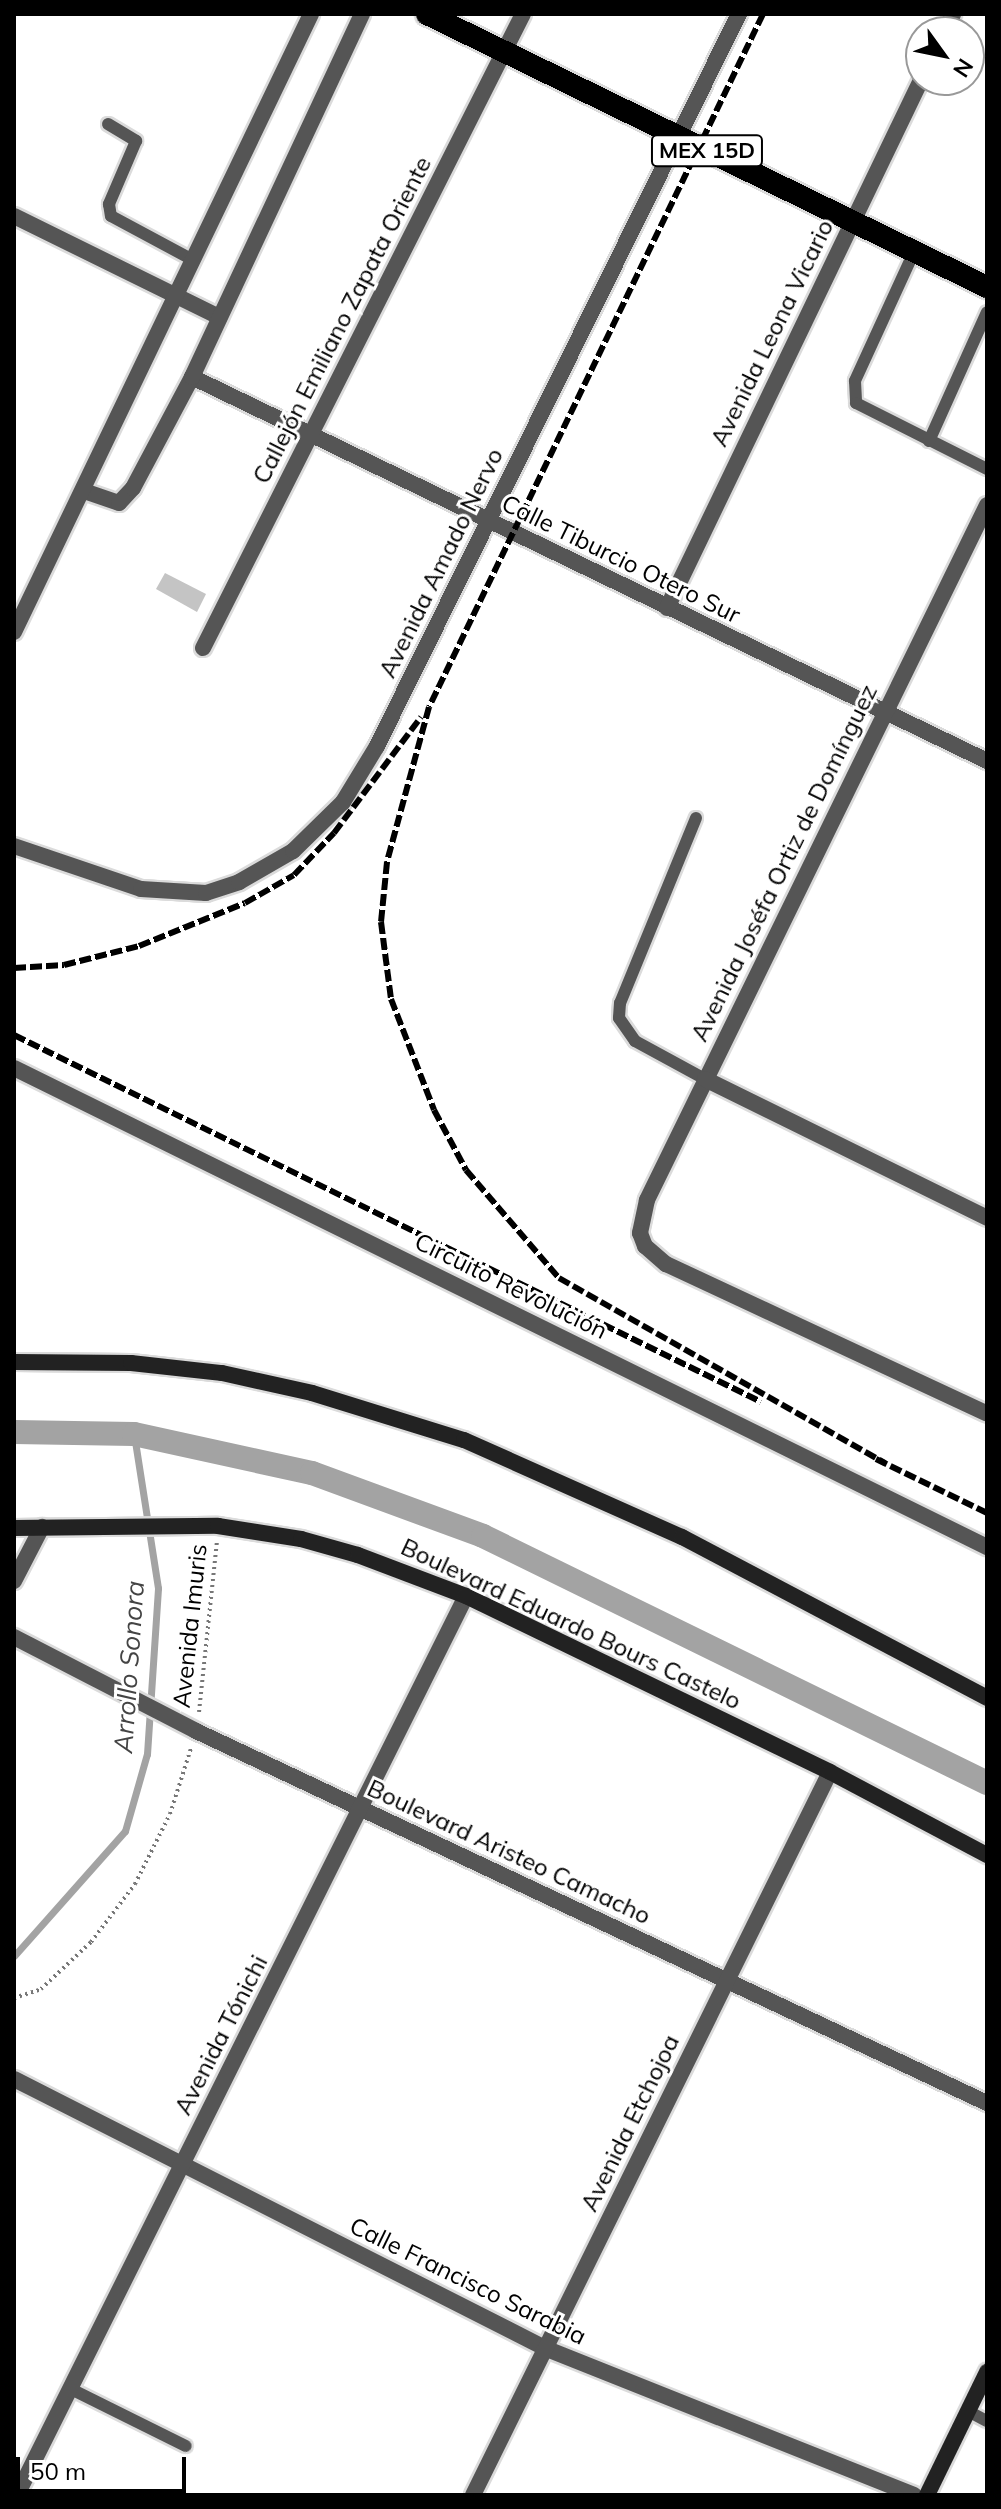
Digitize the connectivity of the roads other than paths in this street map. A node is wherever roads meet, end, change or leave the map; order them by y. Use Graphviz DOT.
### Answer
graph roads {
  1 [pos="311,14"];
  2 [pos="362,14"];
  3 [pos="427,14"];
  4 [pos="523,14"];
  5 [pos="739,14"];
  6 [pos="504,52"];
  7 [pos="913,96"];
  8 [pos="108,124"];
  9 [pos="679,138"];
  10 [pos="14,216"];
  11 [pos="853,222"];
  12 [pos="914,252"];
  13 [pos="193,260"];
  14 [pos="987,287"];
  15 [pos="177,296"];
  16 [pos="987,312"];
  17 [pos="219,317"];
  18 [pos="192,377"];
  19 [pos="310,435"];
  20 [pos="929,441"];
  21 [pos="987,469"];
  22 [pos="84,491"];
  23 [pos="987,505"];
  24 [pos="488,522"];
  25 [pos="667,608"];
  26 [pos="14,632"];
  27 [pos="203,648"];
  28 [pos="885,712"];
  29 [pos="987,761"];
  30 [pos="696,818"];
  31 [pos="14,846"];
  32 [pos="14,1068"];
  33 [pos="705,1079"];
  34 [pos="987,1218"];
  35 [pos="14,1362"];
  36 [pos="987,1414"];
  37 [pos="42,1527"];
  38 [pos="14,1528"];
  39 [pos="987,1547"];
  40 [pos="14,1581"];
  41 [pos="466,1596"];
  42 [pos="14,1637"];
  43 [pos="987,1698"];
  44 [pos="830,1772"];
  45 [pos="362,1809"];
  46 [pos="987,1855"];
  47 [pos="726,1981"];
  48 [pos="14,2079"];
  49 [pos="987,2103"];
  50 [pos="183,2165"];
  51 [pos="547,2349"];
  52 [pos="987,2372"];
  53 [pos="71,2389"];
  54 [pos="968,2411"];
  55 [pos="987,2421"];
  56 [pos="186,2446"];
  57 [pos="17,2495"];
  58 [pos="473,2495"];
  59 [pos="914,2495"];
  60 [pos="927,2495"];
  1 -- 13 [label="street"];
  2 -- 17 [label="street"];
  3 -- 6 [label="highway, MEX 15D"];
  4 -- 6 [label="street, Callejón Emiliano Zapata Oriente"];
  5 -- 9 [label="street, Avenida Amado Nervo"];
  6 -- 9 [label="highway, MEX 15D"];
  6 -- 19 [label="street, Callejón Emiliano Zapata Oriente"];
  7 -- 11 [label="street, Avenida Leona Vicario"];
  8 -- 13 [label="lane"];
  9 -- 11 [label="highway, MEX 15D"];
  9 -- 24 [label="street, Avenida Amado Nervo"];
  10 -- 15 [label="street"];
  11 -- 12 [label="highway, MEX 15D"];
  11 -- 25 [label="street, Avenida Leona Vicario"];
  12 -- 14 [label="highway, MEX 15D"];
  12 -- 20 [label="lane"];
  13 -- 15 [label="street"];
  15 -- 17 [label="street"];
  15 -- 22 [label="street"];
  16 -- 20 [label="lane"];
  17 -- 18 [label="street"];
  18 -- 19 [label="street, Calle Tiburcio Otero Sur"];
  18 -- 22 [label="street"];
  19 -- 24 [label="street, Calle Tiburcio Otero Sur"];
  19 -- 27 [label="street, Callejón Emiliano Zapata Oriente"];
  20 -- 21 [label="lane"];
  22 -- 26 [label="street"];
  23 -- 28 [label="street, Avenida Joséfa Ortiz de Domínguez"];
  24 -- 25 [label="street, Calle Tiburcio Otero Sur"];
  24 -- 31 [label="street, Avenida Amado Nervo"];
  25 -- 28 [label="street, Calle Tiburcio Otero Sur"];
  28 -- 29 [label="street, Calle Tiburcio Otero Sur"];
  28 -- 33 [label="street, Avenida Joséfa Ortiz de Domínguez"];
  30 -- 33 [label="lane"];
  32 -- 39 [label="street, Circuito Revolución"];
  33 -- 34 [label="street"];
  33 -- 36 [label="street, Avenida Joséfa Ortiz de Domínguez"];
  35 -- 43 [label="main road"];
  37 -- 38 [label="main road, Boulevard Eduardo Bours Castelo"];
  37 -- 40 [label="street"];
  37 -- 41 [label="main road, Boulevard Eduardo Bours Castelo"];
  41 -- 44 [label="main road, Boulevard Eduardo Bours Castelo"];
  41 -- 45 [label="street, Avenida Tónichi"];
  42 -- 45 [label="street, Boulevard Aristeo Camacho"];
  44 -- 46 [label="main road, Boulevard Eduardo Bours Castelo"];
  44 -- 47 [label="street, Avenida Etchojoa"];
  45 -- 47 [label="street, Boulevard Aristeo Camacho"];
  45 -- 50 [label="street, Avenida Tónichi"];
  47 -- 49 [label="street, Boulevard Aristeo Camacho"];
  47 -- 51 [label="street, Avenida Etchojoa"];
  48 -- 50 [label="street, Calle Francisco Sarabia"];
  50 -- 51 [label="street, Calle Francisco Sarabia"];
  50 -- 53 [label="street, Avenida Tónichi"];
  51 -- 58 [label="street, Avenida Etchojoa"];
  51 -- 59 [label="street, Calle Francisco Sarabia"];
  52 -- 54 [label="main road"];
  53 -- 56 [label="lane"];
  53 -- 57 [label="street, Avenida Tónichi"];
  54 -- 55 [label="lane"];
  54 -- 60 [label="main road"];
}
